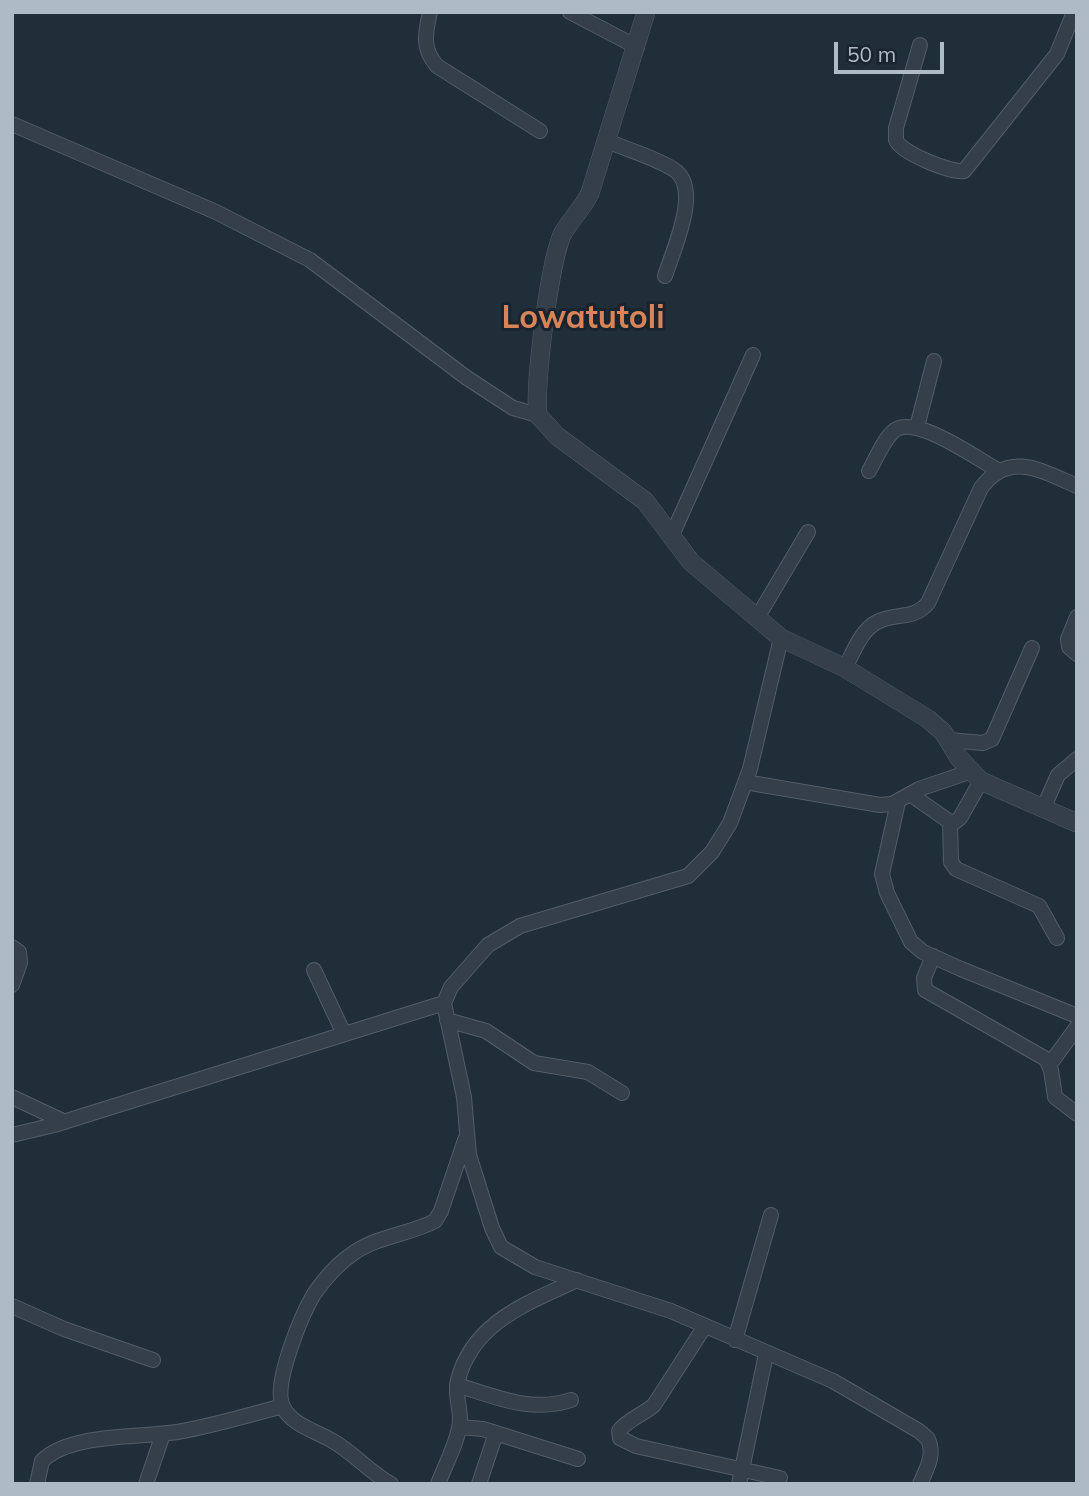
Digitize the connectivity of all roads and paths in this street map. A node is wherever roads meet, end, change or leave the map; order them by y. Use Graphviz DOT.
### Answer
graph roads {
  1 [pos="430,12"];
  2 [pos="570,12"];
  3 [pos="646,12"];
  4 [pos="1074,12"];
  5 [pos="920,45"];
  6 [pos="637,47"];
  7 [pos="12,124"];
  8 [pos="540,131"];
  9 [pos="607,141"];
  10 [pos="665,276"];
  11 [pos="753,355"];
  12 [pos="934,361"];
  13 [pos="538,415"];
  14 [pos="917,426"];
  15 [pos="998,470"];
  16 [pos="869,471"];
  17 [pos="1077,486"];
  18 [pos="808,532"];
  19 [pos="671,535"];
  20 [pos="1077,617"];
  21 [pos="757,618"];
  22 [pos="781,638"];
  23 [pos="1032,648"];
  24 [pos="1077,654"];
  25 [pos="845,668"];
  26 [pos="949,740"];
  27 [pos="1077,759"];
  28 [pos="975,776"];
  29 [pos="745,782"];
  30 [pos="904,798"];
  31 [pos="1043,809"];
  32 [pos="1077,823"];
  33 [pos="951,825"];
  34 [pos="1057,938"];
  35 [pos="12,947"];
  36 [pos="933,956"];
  37 [pos="314,970"];
  38 [pos="12,985"];
  39 [pos="444,1003"];
  40 [pos="1077,1016"];
  41 [pos="447,1020"];
  42 [pos="1077,1027"];
  43 [pos="344,1034"];
  44 [pos="1049,1064"];
  45 [pos="622,1093"];
  46 [pos="12,1097"];
  47 [pos="1077,1114"];
  48 [pos="65,1122"];
  49 [pos="467,1132"];
  50 [pos="12,1135"];
  51 [pos="771,1215"];
  52 [pos="577,1280"];
  53 [pos="12,1306"];
  54 [pos="705,1326"];
  55 [pos="735,1340"];
  56 [pos="766,1354"];
  57 [pos="153,1360"];
  58 [pos="457,1385"];
  59 [pos="571,1399"];
  60 [pos="283,1406"];
  61 [pos="459,1427"];
  62 [pos="496,1433"];
  63 [pos="163,1434"];
  64 [pos="578,1459"];
  65 [pos="742,1468"];
  66 [pos="780,1478"];
  67 [pos="37,1484"];
  68 [pos="146,1484"];
  69 [pos="391,1484"];
  70 [pos="439,1484"];
  71 [pos="479,1484"];
  72 [pos="738,1484"];
  73 [pos="920,1484"];
  1 -- 8 [label="street"];
  2 -- 6 [label="street"];
  3 -- 6 [label="street"];
  4 -- 5 [label="street"];
  6 -- 9 [label="street"];
  7 -- 13 [label="street"];
  9 -- 10 [label="street"];
  9 -- 13 [label="street"];
  11 -- 19 [label="street"];
  12 -- 14 [label="street"];
  13 -- 19 [label="street"];
  14 -- 15 [label="street"];
  14 -- 16 [label="street"];
  15 -- 17 [label="street"];
  15 -- 25 [label="street"];
  18 -- 21 [label="street"];
  19 -- 21 [label="street"];
  20 -- 24 [label="street"];
  21 -- 22 [label="street"];
  22 -- 25 [label="street"];
  22 -- 29 [label="street"];
  23 -- 26 [label="street"];
  25 -- 26 [label="street"];
  26 -- 28 [label="street"];
  27 -- 31 [label="street"];
  28 -- 30 [label="street"];
  28 -- 31 [label="street"];
  28 -- 33 [label="street"];
  29 -- 30 [label="street"];
  29 -- 39 [label="street"];
  30 -- 33 [label="street"];
  30 -- 36 [label="street"];
  31 -- 32 [label="street"];
  33 -- 34 [label="street"];
  35 -- 38 [label="street"];
  36 -- 40 [label="street"];
  36 -- 44 [label="street"];
  37 -- 43 [label="street"];
  39 -- 41 [label="street"];
  39 -- 43 [label="street"];
  41 -- 45 [label="street"];
  41 -- 49 [label="street"];
  42 -- 44 [label="street"];
  43 -- 48 [label="street"];
  44 -- 47 [label="street"];
  46 -- 48 [label="street"];
  48 -- 50 [label="street"];
  49 -- 52 [label="street"];
  49 -- 60 [label="street"];
  51 -- 55 [label="street"];
  52 -- 54 [label="street"];
  52 -- 58 [label="street"];
  53 -- 57 [label="street"];
  54 -- 55 [label="street"];
  54 -- 65 [label="street"];
  55 -- 56 [label="street"];
  56 -- 65 [label="street"];
  56 -- 73 [label="street"];
  58 -- 59 [label="street"];
  58 -- 61 [label="street"];
  60 -- 63 [label="street"];
  60 -- 69 [label="street"];
  61 -- 62 [label="street"];
  61 -- 70 [label="street"];
  62 -- 64 [label="street"];
  62 -- 71 [label="street"];
  63 -- 67 [label="street"];
  63 -- 68 [label="street"];
  65 -- 66 [label="street"];
  65 -- 72 [label="street"];
}
